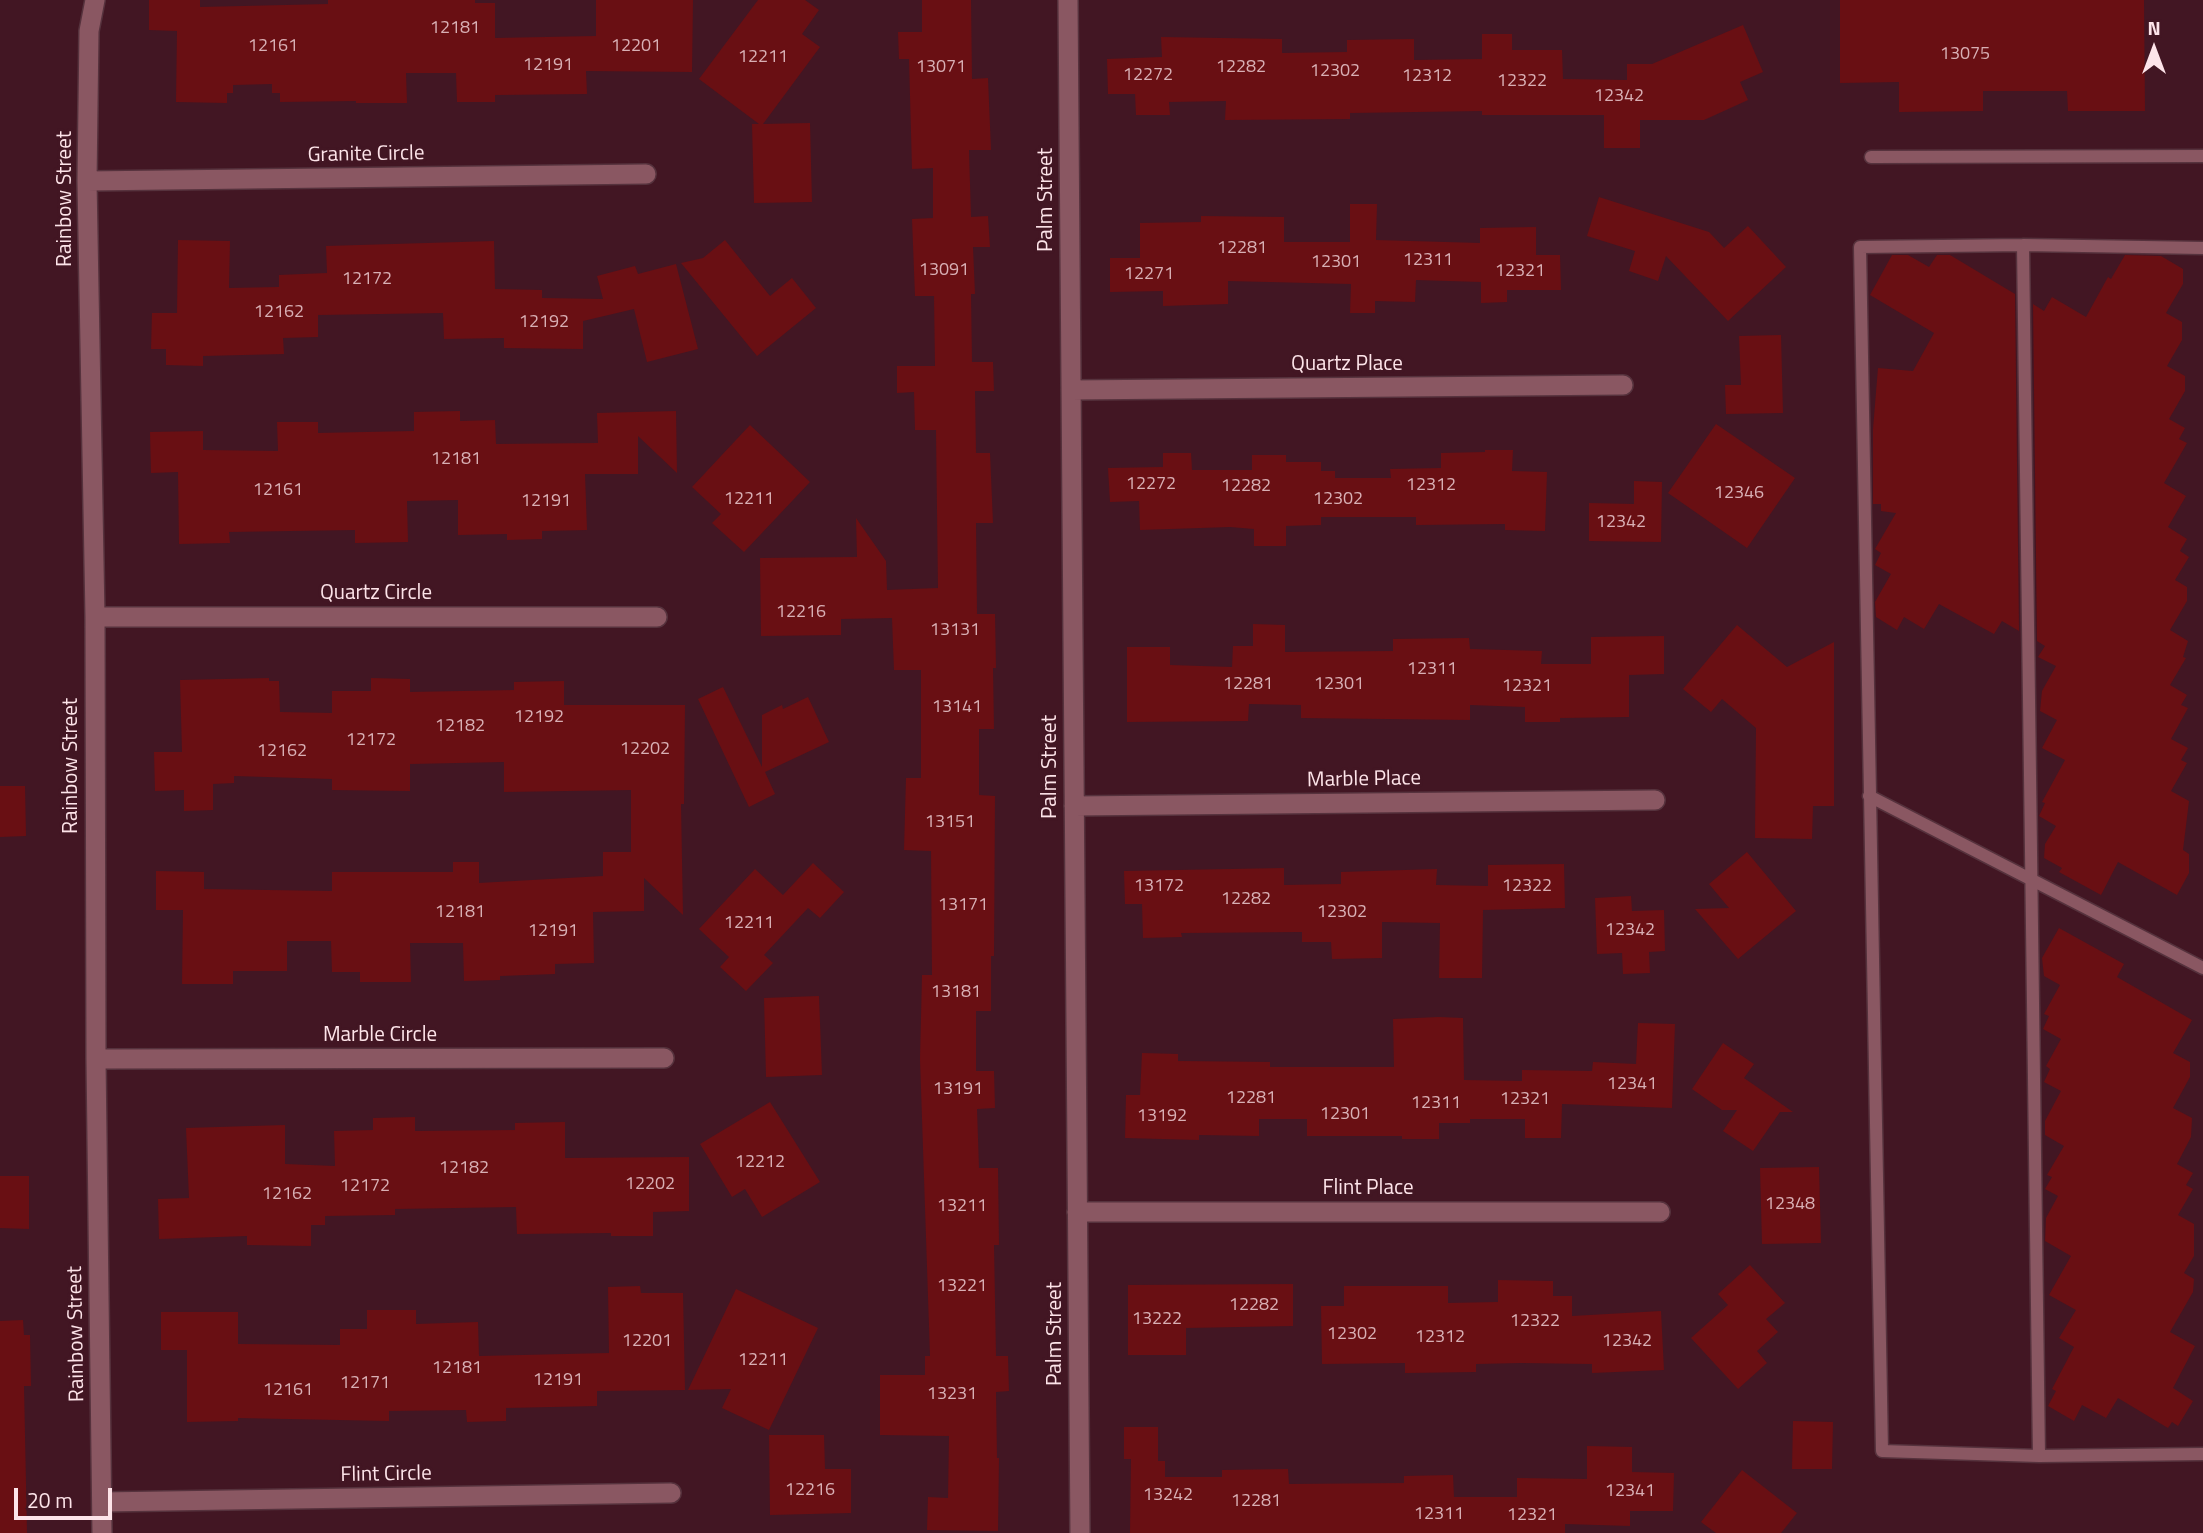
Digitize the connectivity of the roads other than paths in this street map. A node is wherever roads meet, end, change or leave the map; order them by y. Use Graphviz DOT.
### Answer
graph roads {
  1 [pos="95,0"];
  2 [pos="1068,0"];
  3 [pos="2203,156"];
  4 [pos="1871,158"];
  5 [pos="646,174"];
  6 [pos="88,181"];
  7 [pos="2023,245"];
  8 [pos="2203,248"];
  9 [pos="1623,386"];
  10 [pos="1071,390"];
  11 [pos="95,617"];
  12 [pos="657,617"];
  13 [pos="1869,796"];
  14 [pos="1655,800"];
  15 [pos="1074,806"];
  16 [pos="2031,880"];
  17 [pos="2203,968"];
  18 [pos="664,1058"];
  19 [pos="96,1059"];
  20 [pos="1077,1212"];
  21 [pos="1660,1212"];
  22 [pos="2203,1454"];
  23 [pos="2039,1456"];
  24 [pos="671,1493"];
  25 [pos="102,1502"];
  26 [pos="102,1533"];
  27 [pos="1080,1533"];
  1 -- 6 [label="street, Rainbow Street"];
  2 -- 10 [label="street, Palm Street"];
  3 -- 4 [label="lane"];
  5 -- 6 [label="street, Granite Circle"];
  6 -- 11 [label="street, Rainbow Street"];
  7 -- 8 [label="lane"];
  7 -- 13 [label="lane"];
  7 -- 16 [label="lane"];
  9 -- 10 [label="street, Quartz Place"];
  10 -- 15 [label="street, Palm Street"];
  11 -- 12 [label="street, Quartz Circle"];
  11 -- 19 [label="street, Rainbow Street"];
  13 -- 16 [label="lane"];
  13 -- 23 [label="lane"];
  14 -- 15 [label="street, Marble Place"];
  15 -- 20 [label="street, Palm Street"];
  16 -- 17 [label="lane"];
  16 -- 23 [label="lane"];
  18 -- 19 [label="street, Marble Circle"];
  19 -- 25 [label="street, Rainbow Street"];
  20 -- 21 [label="street, Flint Place"];
  20 -- 27 [label="street, Palm Street"];
  22 -- 23 [label="lane"];
  24 -- 25 [label="street, Flint Circle"];
  25 -- 26 [label="street, Rainbow Street"];
}
